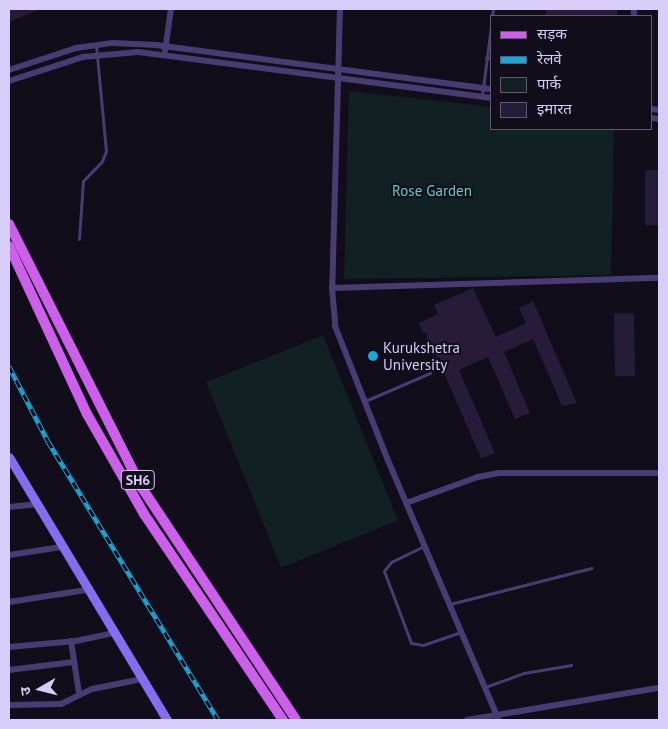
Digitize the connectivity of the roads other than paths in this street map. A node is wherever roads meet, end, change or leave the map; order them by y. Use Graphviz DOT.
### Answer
graph roads {
  1 [pos="171,9"];
  2 [pos="340,9"];
  3 [pos="490,31"];
  4 [pos="96,45"];
  5 [pos="166,46"];
  6 [pos="97,54"];
  7 [pos="165,54"];
  8 [pos="486,58"];
  9 [pos="490,58"];
  10 [pos="338,69"];
  11 [pos="9,70"];
  12 [pos="338,78"];
  13 [pos="9,81"];
  14 [pos="483,88"];
  15 [pos="490,89"];
  16 [pos="482,96"];
  17 [pos="490,98"];
  18 [pos="9,224"];
  19 [pos="79,239"];
  20 [pos="9,246"];
  21 [pos="659,278"];
  22 [pos="332,288"];
  23 [pos="430,373"];
  24 [pos="364,402"];
  25 [pos="9,457"];
  26 [pos="659,473"];
  27 [pos="406,503"];
  28 [pos="36,504"];
  29 [pos="9,507"];
  30 [pos="424,546"];
  31 [pos="61,547"];
  32 [pos="9,555"];
  33 [pos="591,568"];
  34 [pos="86,590"];
  35 [pos="9,602"];
  36 [pos="449,604"];
  37 [pos="461,632"];
  38 [pos="113,633"];
  39 [pos="72,641"];
  40 [pos="9,647"];
  41 [pos="74,662"];
  42 [pos="570,665"];
  43 [pos="9,670"];
  44 [pos="142,679"];
  45 [pos="485,687"];
  46 [pos="659,688"];
  47 [pos="79,693"];
  48 [pos="9,705"];
  49 [pos="499,719"];
  50 [pos="167,720"];
  51 [pos="283,720"];
  52 [pos="296,720"];
  53 [pos="467,720"];
  1 -- 5 [label="street"];
  2 -- 10 [label="street"];
  3 -- 8 [label="lane"];
  4 -- 5 [label="street"];
  4 -- 6 [label="lane"];
  4 -- 11 [label="street"];
  5 -- 7 [label="street"];
  5 -- 10 [label="street"];
  6 -- 7 [label="street"];
  6 -- 13 [label="street"];
  6 -- 19 [label="lane"];
  7 -- 12 [label="street"];
  8 -- 9 [label="lane"];
  8 -- 14 [label="lane"];
  10 -- 12 [label="street"];
  10 -- 14 [label="street"];
  12 -- 16 [label="street"];
  12 -- 22 [label="street"];
  14 -- 15 [label="street"];
  14 -- 16 [label="lane"];
  16 -- 17 [label="street"];
  18 -- 52 [label="main road, SH6"];
  20 -- 51 [label="main road, SH6"];
  21 -- 22 [label="street"];
  22 -- 24 [label="street"];
  23 -- 24 [label="lane"];
  24 -- 27 [label="street"];
  25 -- 28 [label="street"];
  26 -- 27 [label="street"];
  27 -- 30 [label="street"];
  28 -- 29 [label="street"];
  28 -- 31 [label="street"];
  30 -- 36 [label="street"];
  30 -- 37 [label="lane"];
  31 -- 32 [label="street"];
  31 -- 34 [label="street"];
  33 -- 36 [label="lane"];
  34 -- 35 [label="street"];
  34 -- 38 [label="street"];
  36 -- 37 [label="street"];
  37 -- 45 [label="street"];
  38 -- 39 [label="street"];
  38 -- 44 [label="street"];
  39 -- 40 [label="street"];
  39 -- 41 [label="street"];
  41 -- 43 [label="street"];
  41 -- 47 [label="street"];
  42 -- 45 [label="lane"];
  44 -- 47 [label="street"];
  44 -- 50 [label="street"];
  45 -- 49 [label="street"];
  46 -- 49 [label="street"];
  47 -- 48 [label="street"];
  49 -- 53 [label="street"];
}
